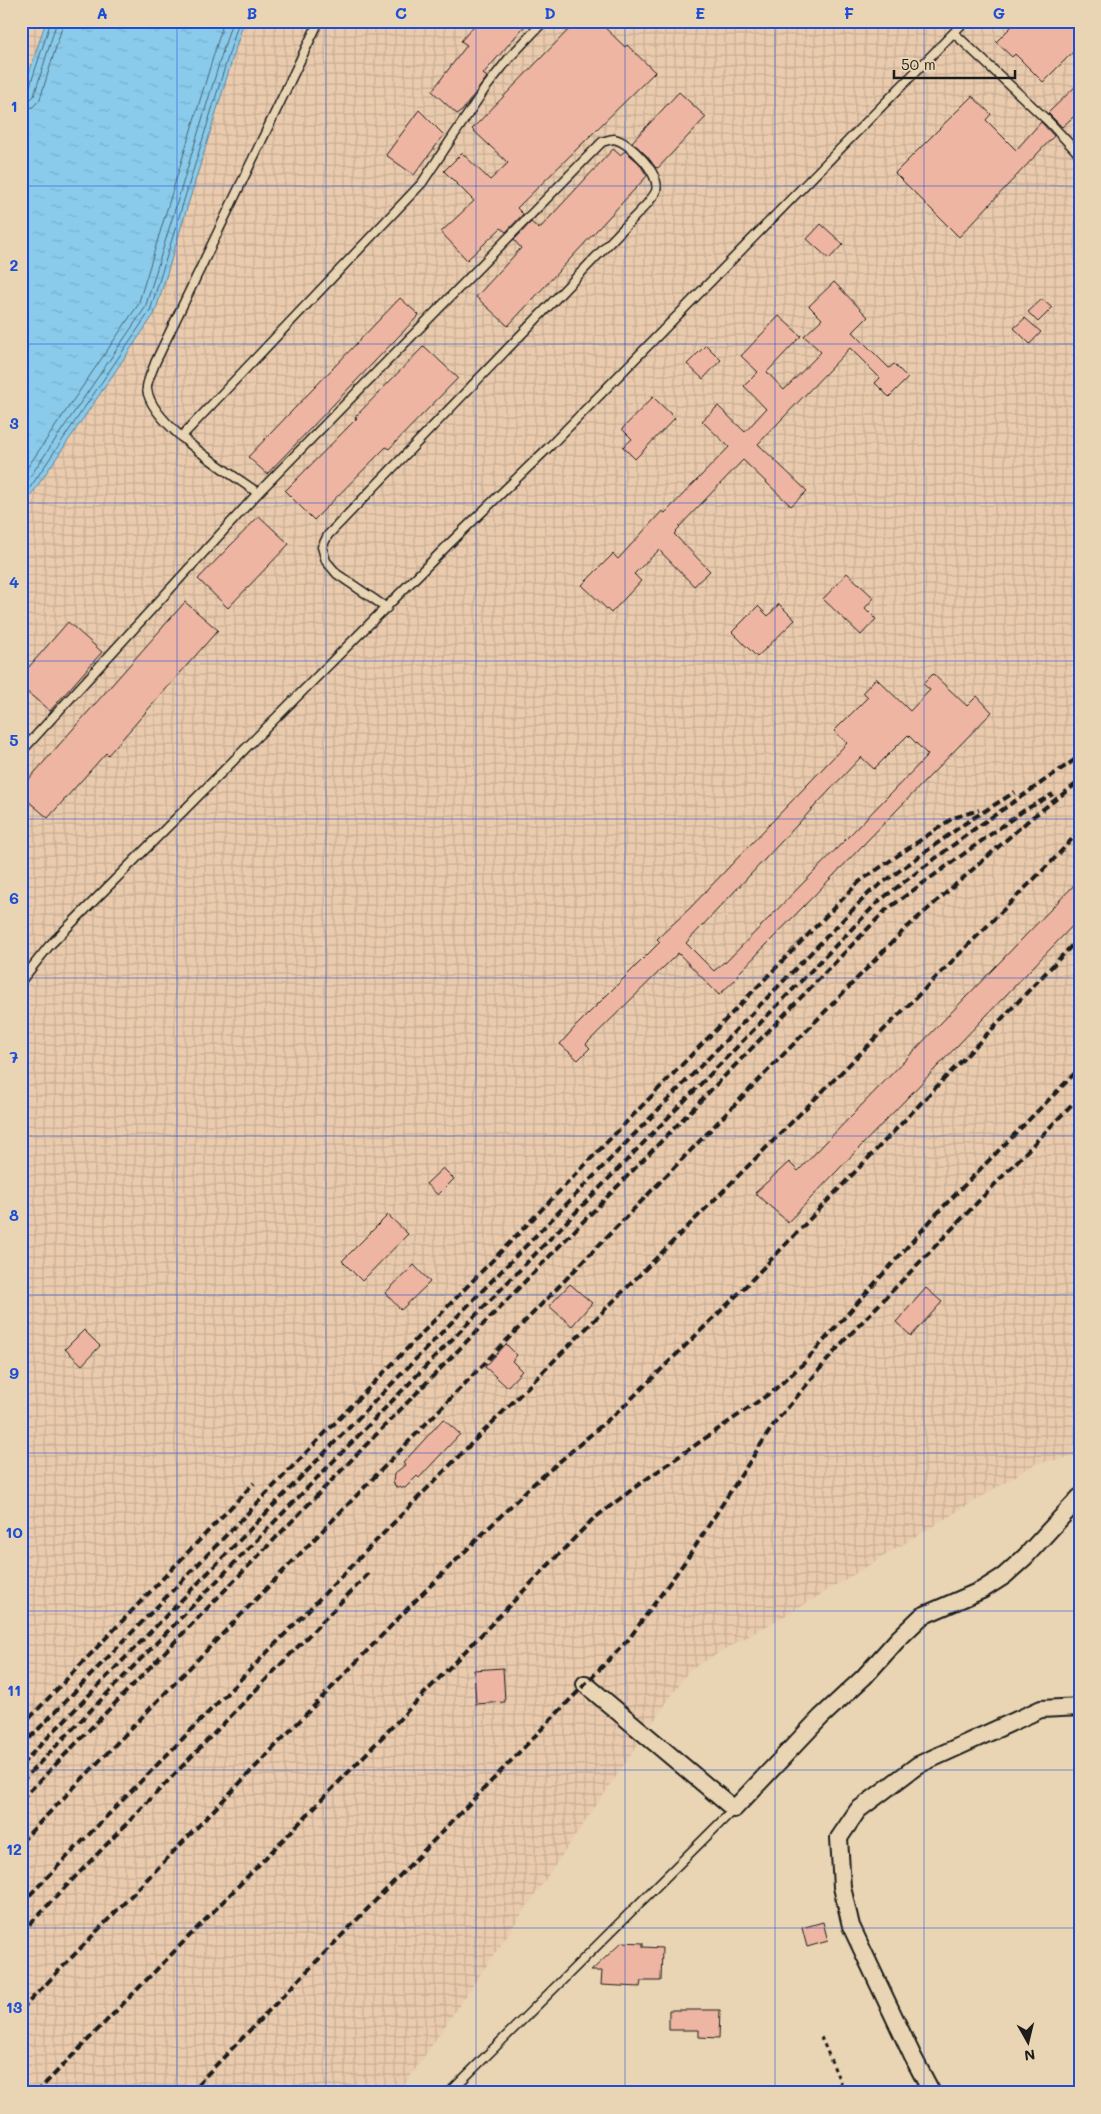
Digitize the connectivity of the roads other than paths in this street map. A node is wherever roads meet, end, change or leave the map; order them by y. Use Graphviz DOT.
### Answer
graph roads {
  1 [pos="320,21"];
  2 [pos="544,21"];
  3 [pos="965,21"];
  4 [pos="954,34"];
  5 [pos="1080,155"];
  6 [pos="182,437"];
  7 [pos="258,493"];
  8 [pos="387,608"];
  9 [pos="21,752"];
  10 [pos="21,980"];
  11 [pos="1080,1496"];
  12 [pos="586,1684"];
  13 [pos="1080,1707"];
  14 [pos="734,1809"];
  15 [pos="449,2093"];
  16 [pos="932,2093"];
  1 -- 6 [label="lane"];
  2 -- 6 [label="lane"];
  3 -- 4 [label="lane"];
  4 -- 5 [label="lane"];
  4 -- 8 [label="lane"];
  6 -- 7 [label="lane"];
  7 -- 8 [label="lane"];
  7 -- 9 [label="lane"];
  8 -- 10 [label="lane"];
  11 -- 14 [label="street"];
  12 -- 14 [label="street"];
  13 -- 16 [label="street"];
  14 -- 15 [label="lane"];
}
